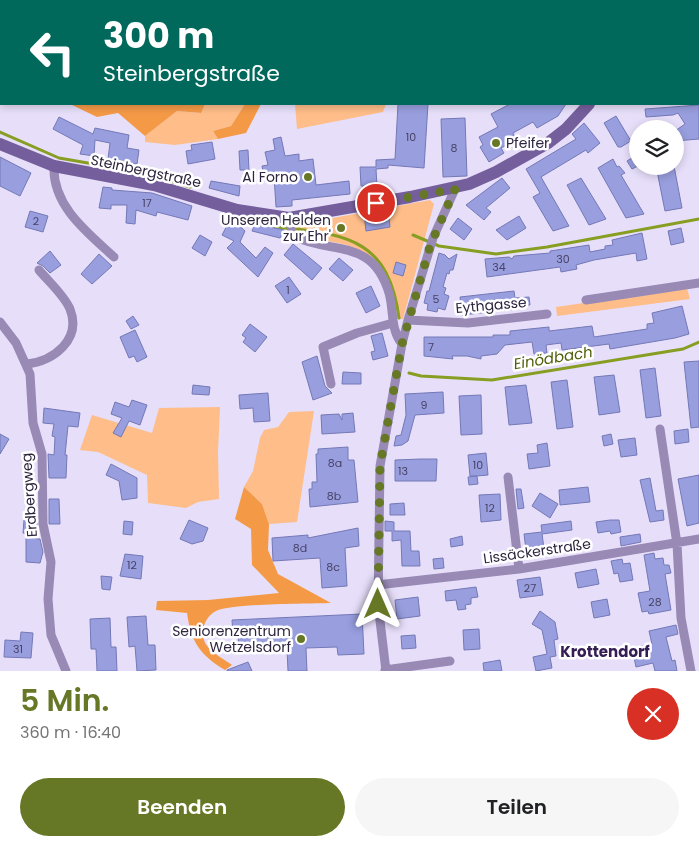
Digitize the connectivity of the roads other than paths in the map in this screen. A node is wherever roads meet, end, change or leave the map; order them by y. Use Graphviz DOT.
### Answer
graph roads {
  1 [pos="588,105"];
  2 [pos="0,144"];
  3 [pos="54,166"];
  4 [pos="455,189"];
  5 [pos="289,221"];
  6 [pos="114,258"];
  7 [pos="39,270"];
  8 [pos="699,283"];
  9 [pos="586,300"];
  10 [pos="547,314"];
  11 [pos="408,320"];
  12 [pos="0,322"];
  13 [pos="393,323"];
  14 [pos="402,344"];
  15 [pos="27,364"];
  16 [pos="331,384"];
  17 [pos="660,429"];
  18 [pos="508,477"];
  19 [pos="699,539"];
  20 [pos="677,544"];
  21 [pos="519,569"];
  22 [pos="378,585"];
  23 [pos="450,661"];
  24 [pos="386,670"];
  25 [pos="66,671"];
  26 [pos="692,671"];
  1 -- 4 [label="main road, Steinbergstraße"];
  2 -- 3 [label="main road, Steinbergstraße"];
  3 -- 5 [label="main road, Steinbergstraße"];
  3 -- 6 [label="street"];
  4 -- 5 [label="main road, Steinbergstraße"];
  4 -- 11 [label="street"];
  5 -- 13 [label="street"];
  7 -- 15 [label="street"];
  8 -- 9 [label="street"];
  10 -- 11 [label="street, Eythgasse"];
  11 -- 14 [label="street"];
  12 -- 15 [label="street, Erdbergweg"];
  13 -- 14 [label="street"];
  13 -- 16 [label="street"];
  14 -- 22 [label="street"];
  15 -- 25 [label="street, Erdbergweg"];
  17 -- 20 [label="street"];
  18 -- 21 [label="street"];
  19 -- 20 [label="street, Lissäckerstraße"];
  20 -- 21 [label="street, Lissäckerstraße"];
  20 -- 26 [label="street"];
  21 -- 22 [label="street, Lissäckerstraße"];
  22 -- 24 [label="street"];
  23 -- 24 [label="street"];
}
